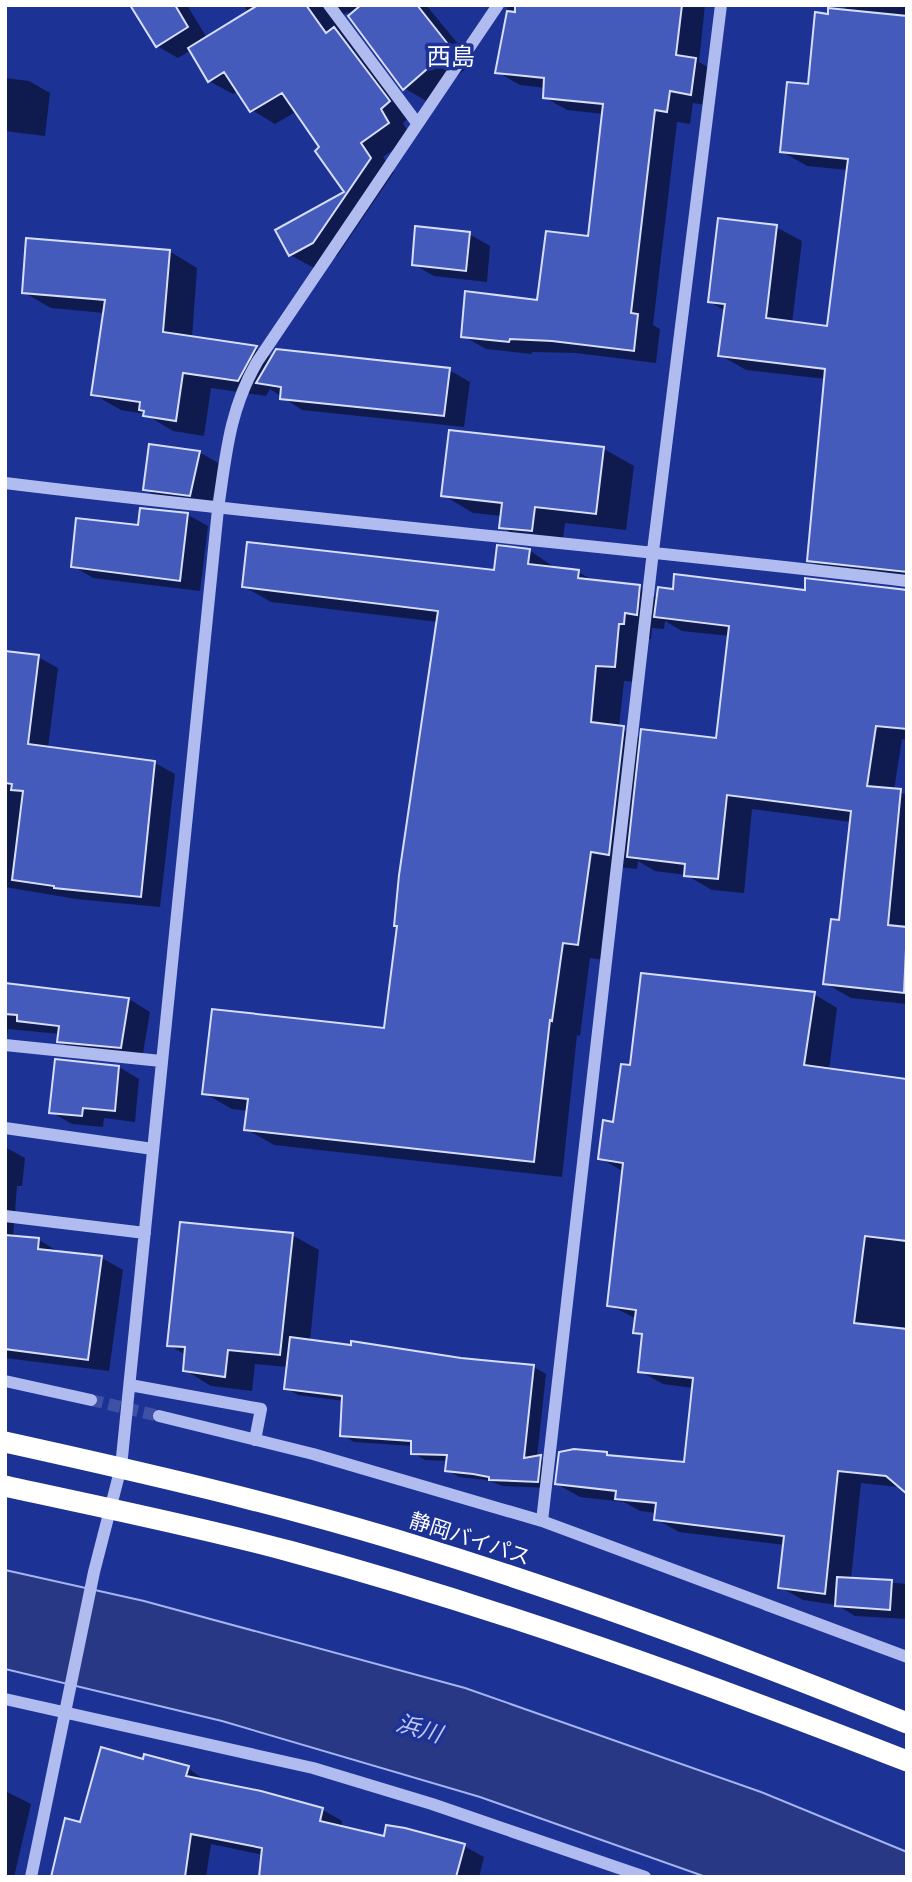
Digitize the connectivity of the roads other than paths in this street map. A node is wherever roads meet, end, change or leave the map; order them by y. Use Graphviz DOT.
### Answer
graph roads {
  1 [pos="329,5"];
  2 [pos="498,5"];
  3 [pos="721,5"];
  4 [pos="416,123"];
  5 [pos="5,483"];
  6 [pos="218,509"];
  7 [pos="653,551"];
  8 [pos="907,581"];
  9 [pos="5,1045"];
  10 [pos="161,1061"];
  11 [pos="5,1128"];
  12 [pos="153,1149"];
  13 [pos="5,1216"];
  14 [pos="145,1233"];
  15 [pos="5,1381"];
  16 [pos="130,1385"];
  17 [pos="91,1400"];
  18 [pos="159,1416"];
  19 [pos="255,1440"];
  20 [pos="5,1442"];
  21 [pos="121,1467"];
  22 [pos="5,1486"];
  23 [pos="112,1509"];
  24 [pos="542,1521"];
  25 [pos="907,1657"];
  26 [pos="5,1699"];
  27 [pos="65,1715"];
  28 [pos="907,1723"];
  29 [pos="907,1761"];
  30 [pos="31,1877"];
  31 [pos="645,1877"];
  1 -- 4 [label="street"];
  2 -- 4 [label="street"];
  3 -- 7 [label="street"];
  4 -- 6 [label="street"];
  5 -- 6 [label="street"];
  6 -- 7 [label="street"];
  6 -- 10 [label="street"];
  7 -- 8 [label="street"];
  7 -- 24 [label="street"];
  9 -- 10 [label="street"];
  10 -- 12 [label="street"];
  11 -- 12 [label="street"];
  12 -- 14 [label="street"];
  13 -- 14 [label="street"];
  14 -- 16 [label="street"];
  15 -- 17 [label="street"];
  16 -- 19 [label="street"];
  16 -- 21 [label="street"];
  18 -- 19 [label="street"];
  19 -- 24 [label="street"];
  20 -- 21 [label="highway, 静岡バイパス"];
  21 -- 23 [label="street"];
  21 -- 28 [label="highway, 静岡バイパス"];
  22 -- 23 [label="highway"];
  23 -- 27 [label="street"];
  23 -- 29 [label="highway"];
  24 -- 25 [label="street"];
  26 -- 27 [label="street"];
  27 -- 30 [label="street"];
  27 -- 31 [label="street"];
}
